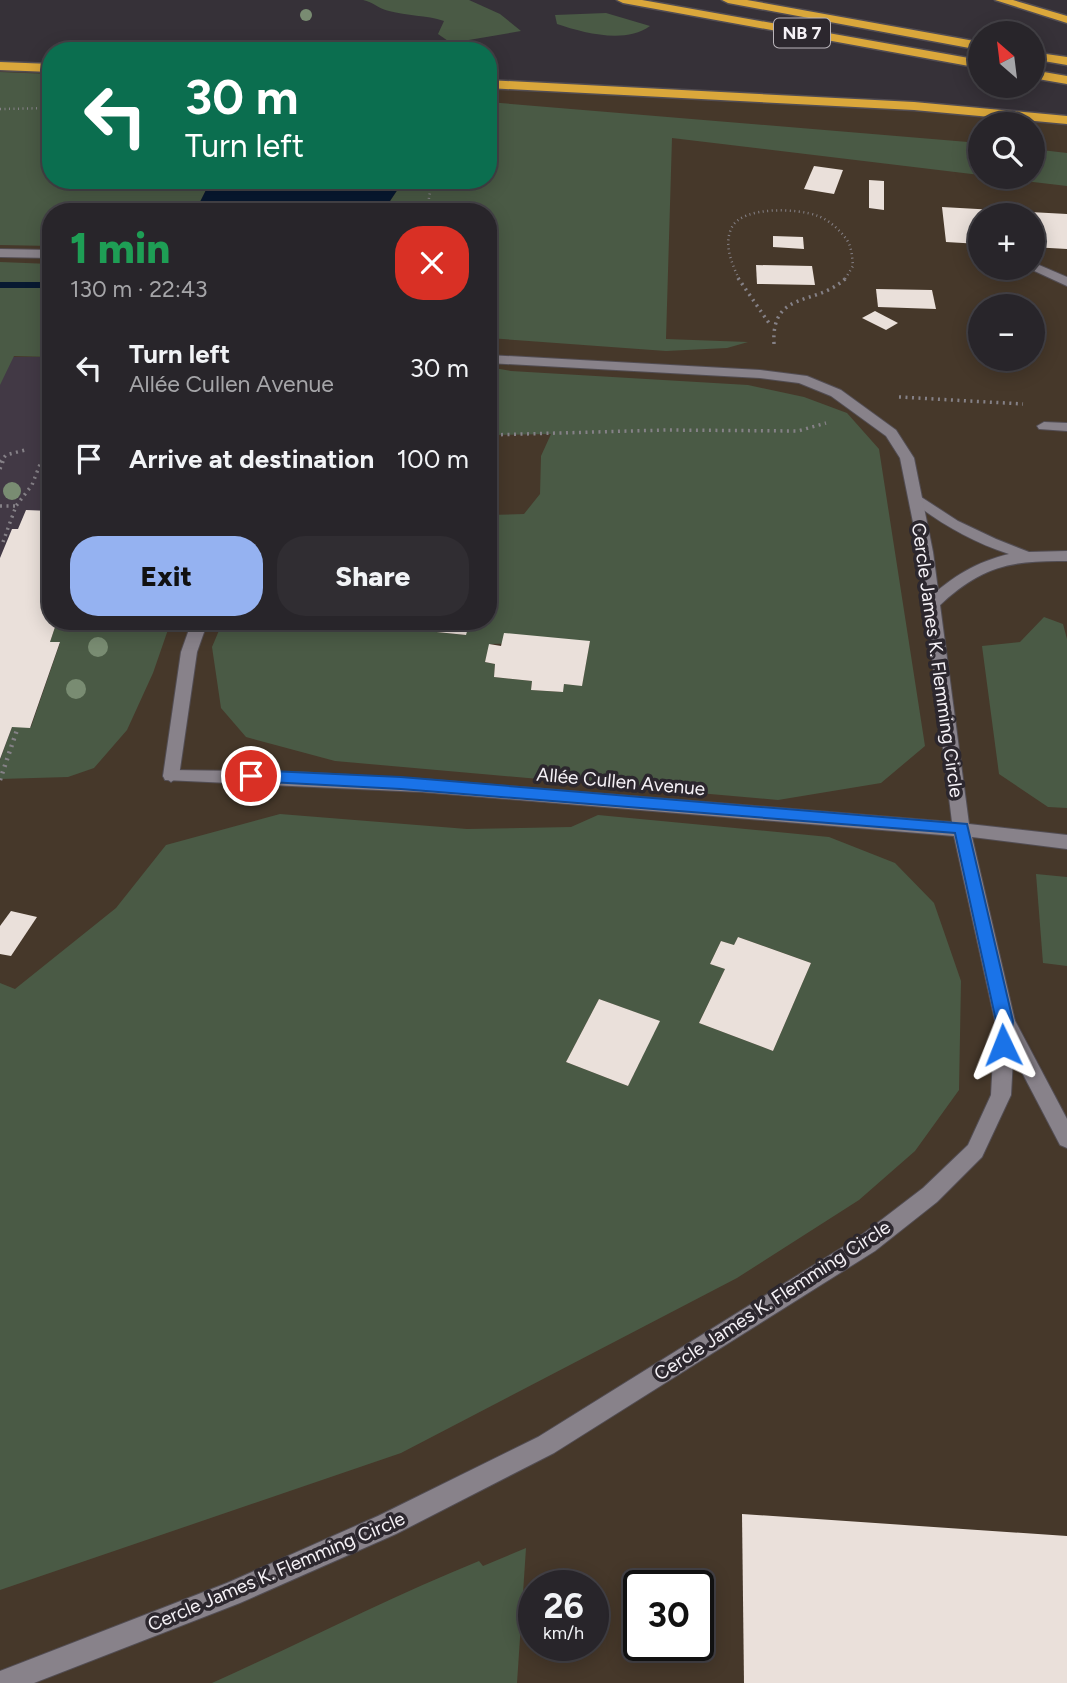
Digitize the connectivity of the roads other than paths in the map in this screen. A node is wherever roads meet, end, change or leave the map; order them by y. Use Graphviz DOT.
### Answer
graph roads {
  1 [pos="623,0"];
  2 [pos="728,0"];
  3 [pos="1001,0"];
  4 [pos="1067,20"];
  5 [pos="968,44"];
  6 [pos="1045,57"];
  7 [pos="1067,61"];
  8 [pos="968,62"];
  9 [pos="0,66"];
  10 [pos="42,68"];
  11 [pos="1045,76"];
  12 [pos="1067,80"];
  13 [pos="497,84"];
  14 [pos="1067,120"];
  15 [pos="0,253"];
  16 [pos="42,254"];
  17 [pos="1045,271"];
  18 [pos="1067,282"];
  19 [pos="497,360"];
  20 [pos="1044,426"];
  21 [pos="1067,427"];
  22 [pos="915,496"];
  23 [pos="1029,555"];
  24 [pos="1067,556"];
  25 [pos="933,603"];
  26 [pos="197,630"];
  27 [pos="961,828"];
  28 [pos="1067,842"];
  29 [pos="1005,1021"];
  30 [pos="1067,1139"];
  31 [pos="1,1683"];
  1 -- 8 [label="highway, NB 7"];
  2 -- 5 [label="highway, NB 7"];
  3 -- 4 [label="highway"];
  6 -- 7 [label="highway"];
  9 -- 10 [label="highway"];
  11 -- 12 [label="highway"];
  13 -- 14 [label="highway"];
  15 -- 16 [label="street"];
  17 -- 18 [label="street"];
  19 -- 22 [label="street, Cercle James K. Flemming Circle"];
  20 -- 21 [label="street"];
  22 -- 23 [label="street"];
  22 -- 25 [label="street, Cercle James K. Flemming Circle"];
  23 -- 24 [label="street"];
  23 -- 25 [label="street"];
  25 -- 27 [label="street, Cercle James K. Flemming Circle"];
  26 -- 27 [label="street, Allée Cullen Avenue"];
  27 -- 28 [label="street, Allée Cullen Avenue"];
  27 -- 29 [label="street, Cercle James K. Flemming Circle"];
  29 -- 30 [label="street"];
  29 -- 31 [label="street, Cercle James K. Flemming Circle"];
}
